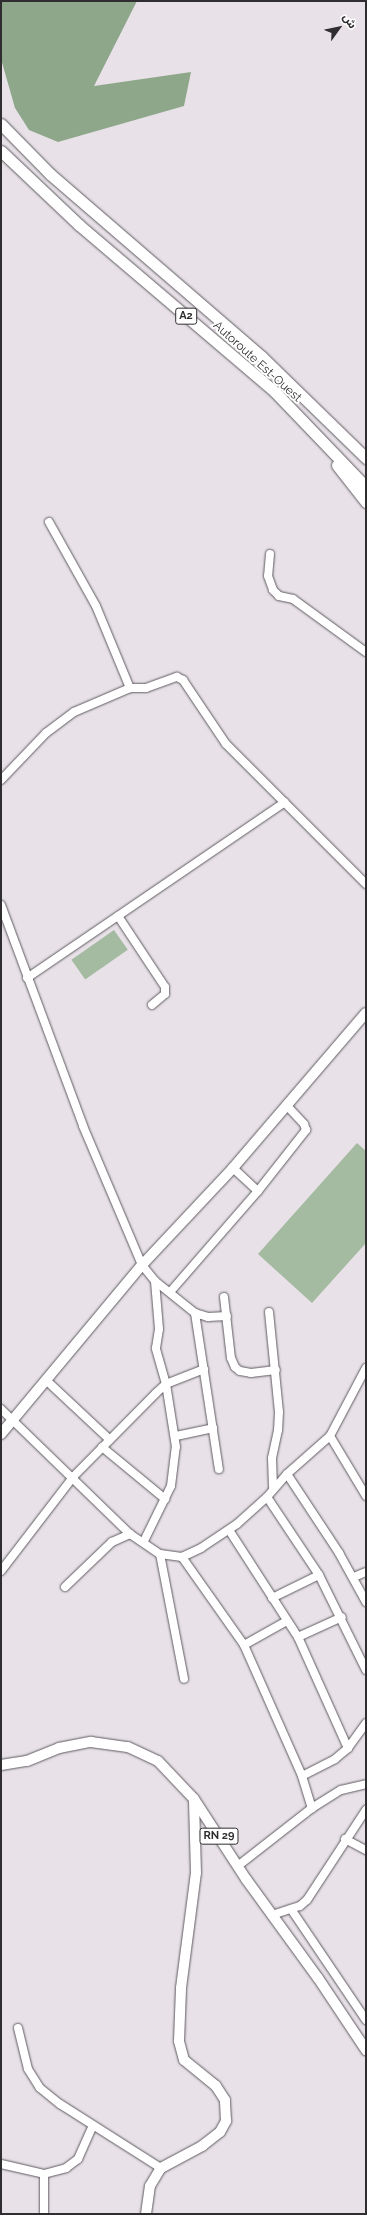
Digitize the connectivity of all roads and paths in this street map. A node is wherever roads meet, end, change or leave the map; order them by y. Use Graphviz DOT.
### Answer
graph roads {
  1 [pos="1,124"];
  2 [pos="1,151"];
  3 [pos="302,420"];
  4 [pos="366,458"];
  5 [pos="366,487"];
  6 [pos="366,502"];
  7 [pos="50,522"];
  8 [pos="270,554"];
  9 [pos="366,652"];
  10 [pos="130,688"];
  11 [pos="1,780"];
  12 [pos="285,802"];
  13 [pos="366,884"];
  14 [pos="1,905"];
  15 [pos="118,916"];
  16 [pos="27,978"];
  17 [pos="152,1005"];
  18 [pos="366,1013"];
  19 [pos="286,1105"];
  20 [pos="233,1168"];
  21 [pos="258,1191"];
  22 [pos="142,1265"];
  23 [pos="155,1281"];
  24 [pos="171,1291"];
  25 [pos="224,1297"];
  26 [pos="269,1312"];
  27 [pos="194,1313"];
  28 [pos="227,1316"];
  29 [pos="366,1368"];
  30 [pos="204,1369"];
  31 [pos="276,1370"];
  32 [pos="47,1380"];
  33 [pos="166,1384"];
  34 [pos="1,1409"];
  35 [pos="12,1421"];
  36 [pos="213,1428"];
  37 [pos="1,1434"];
  38 [pos="176,1436"];
  39 [pos="330,1436"];
  40 [pos="110,1440"];
  41 [pos="102,1447"];
  42 [pos="219,1469"];
  43 [pos="286,1474"];
  44 [pos="74,1477"];
  45 [pos="273,1487"];
  46 [pos="366,1496"];
  47 [pos="267,1497"];
  48 [pos="165,1499"];
  49 [pos="229,1530"];
  50 [pos="130,1534"];
  51 [pos="144,1541"];
  52 [pos="160,1554"];
  53 [pos="182,1557"];
  54 [pos="1,1571"];
  55 [pos="366,1572"];
  56 [pos="319,1575"];
  57 [pos="354,1577"];
  58 [pos="65,1586"];
  59 [pos="272,1598"];
  60 [pos="366,1602"];
  61 [pos="342,1617"];
  62 [pos="287,1621"];
  63 [pos="298,1637"];
  64 [pos="244,1645"];
  65 [pos="366,1670"];
  66 [pos="184,1679"];
  67 [pos="366,1723"];
  68 [pos="348,1748"];
  69 [pos="1,1765"];
  70 [pos="302,1776"];
  71 [pos="366,1784"];
  72 [pos="194,1800"];
  73 [pos="312,1808"];
  74 [pos="366,1810"];
  75 [pos="346,1838"];
  76 [pos="366,1850"];
  77 [pos="239,1865"];
  78 [pos="291,1909"];
  79 [pos="272,1915"];
  80 [pos="366,2020"];
  81 [pos="18,2028"];
  82 [pos="366,2050"];
  83 [pos="94,2125"];
  84 [pos="1,2164"];
  85 [pos="161,2168"];
  86 [pos="44,2174"];
  87 [pos="44,2214"];
  88 [pos="146,2214"];
  1 -- 4 [label="highway, Autoroute Est-Ouest / A2"];
  2 -- 3 [label="highway, Autoroute Est-Ouest / A2"];
  3 -- 5 [label="highway, Autoroute Est-Ouest / A2"];
  3 -- 6 [label="highway"];
  7 -- 10 [label="street"];
  8 -- 9 [label="street"];
  10 -- 11 [label="street"];
  10 -- 12 [label="street"];
  12 -- 13 [label="street"];
  12 -- 15 [label="street"];
  14 -- 16 [label="street"];
  15 -- 16 [label="street"];
  15 -- 17 [label="street"];
  16 -- 22 [label="street"];
  18 -- 19 [label="main road"];
  19 -- 20 [label="main road"];
  19 -- 21 [label="street"];
  20 -- 21 [label="street"];
  20 -- 22 [label="main road"];
  21 -- 24 [label="street"];
  22 -- 23 [label="street"];
  22 -- 32 [label="main road"];
  23 -- 24 [label="street"];
  23 -- 33 [label="street"];
  24 -- 27 [label="street"];
  25 -- 28 [label="street"];
  26 -- 31 [label="street"];
  27 -- 28 [label="street"];
  27 -- 30 [label="street"];
  28 -- 31 [label="street"];
  29 -- 39 [label="street"];
  30 -- 33 [label="street"];
  30 -- 36 [label="street"];
  31 -- 45 [label="street"];
  32 -- 35 [label="main road"];
  32 -- 40 [label="street"];
  33 -- 38 [label="street"];
  33 -- 40 [label="street"];
  34 -- 35 [label="street"];
  35 -- 37 [label="main road"];
  35 -- 44 [label="street"];
  36 -- 38 [label="street"];
  36 -- 42 [label="street"];
  38 -- 48 [label="street"];
  39 -- 43 [label="street"];
  39 -- 46 [label="street"];
  40 -- 41 [label="street"];
  41 -- 44 [label="street"];
  41 -- 48 [label="street"];
  43 -- 45 [label="street"];
  43 -- 57 [label="street"];
  44 -- 50 [label="street"];
  44 -- 54 [label="street"];
  45 -- 47 [label="street"];
  47 -- 49 [label="street"];
  47 -- 56 [label="street"];
  48 -- 51 [label="street"];
  49 -- 53 [label="street"];
  49 -- 59 [label="street"];
  50 -- 51 [label="street"];
  50 -- 58 [label="street"];
  51 -- 52 [label="street"];
  52 -- 53 [label="street"];
  52 -- 66 [label="street"];
  53 -- 64 [label="street"];
  55 -- 57 [label="street"];
  56 -- 59 [label="street"];
  56 -- 61 [label="street"];
  57 -- 60 [label="street"];
  59 -- 62 [label="street"];
  61 -- 63 [label="street"];
  61 -- 65 [label="street"];
  62 -- 63 [label="street"];
  62 -- 64 [label="street"];
  63 -- 68 [label="street"];
  64 -- 70 [label="street"];
  67 -- 68 [label="street"];
  68 -- 70 [label="street"];
  69 -- 72 [label="main road, RN 29 / RN 29"];
  70 -- 73 [label="street"];
  71 -- 73 [label="street"];
  72 -- 77 [label="main road, RN 29 / RN 29"];
  72 -- 85 [label="main road"];
  73 -- 77 [label="street"];
  74 -- 75 [label="street"];
  75 -- 76 [label="street"];
  75 -- 78 [label="street"];
  77 -- 79 [label="main road, RN 29 / RN 29"];
  78 -- 79 [label="street"];
  78 -- 80 [label="street"];
  79 -- 82 [label="main road, RN 29 / RN 29"];
  81 -- 83 [label="street"];
  83 -- 85 [label="street"];
  83 -- 86 [label="street"];
  84 -- 86 [label="street"];
  85 -- 88 [label="main road"];
  86 -- 87 [label="street"];
}
